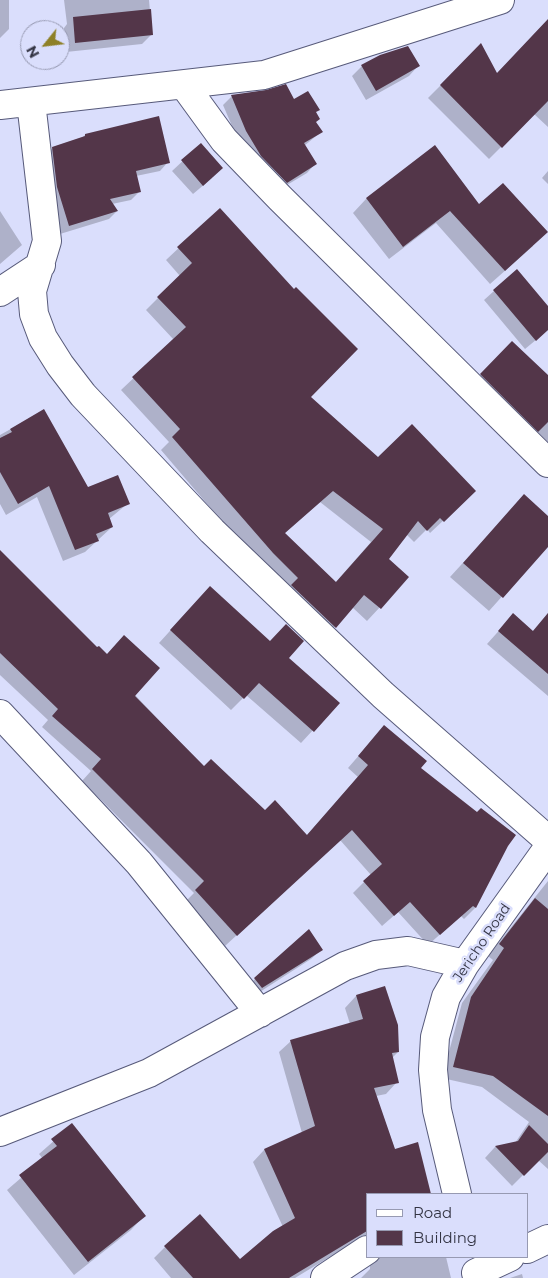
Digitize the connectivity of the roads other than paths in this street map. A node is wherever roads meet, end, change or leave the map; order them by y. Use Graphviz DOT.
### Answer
graph roads {
  1 [pos="500,0"];
  2 [pos="184,84"];
  3 [pos="31,102"];
  4 [pos="0,105"];
  5 [pos="41,265"];
  6 [pos="0,292"];
  7 [pos="548,463"];
  8 [pos="0,714"];
  9 [pos="548,840"];
  10 [pos="544,864"];
  11 [pos="465,964"];
  12 [pos="260,1013"];
  13 [pos="0,1132"];
  14 [pos="457,1193"];
  15 [pos="548,1238"];
  16 [pos="528,1248"];
  17 [pos="366,1251"];
  18 [pos="507,1258"];
  19 [pos="475,1269"];
  20 [pos="325,1278"];
  1 -- 2 [label="street"];
  2 -- 3 [label="street"];
  2 -- 7 [label="street"];
  3 -- 4 [label="street"];
  3 -- 5 [label="street"];
  5 -- 6 [label="street"];
  5 -- 9 [label="street"];
  8 -- 12 [label="street"];
  10 -- 11 [label="street, Jericho Road"];
  11 -- 12 [label="street"];
  11 -- 14 [label="street, Jericho Road"];
  12 -- 13 [label="street"];
  15 -- 16 [label="street"];
  17 -- 20 [label="street"];
  18 -- 19 [label="street"];
}
